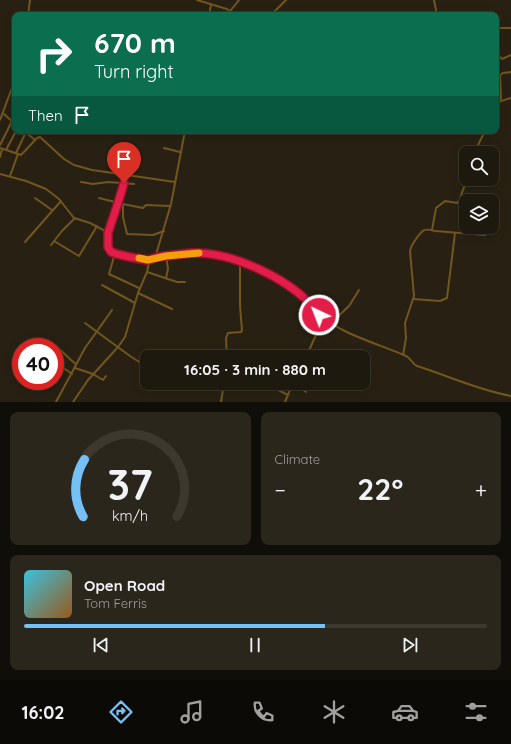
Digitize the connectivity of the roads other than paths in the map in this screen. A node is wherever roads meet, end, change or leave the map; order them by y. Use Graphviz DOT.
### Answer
graph roads {
  1 [pos="30,0"];
  2 [pos="197,0"];
  3 [pos="239,0"];
  4 [pos="286,0"];
  5 [pos="434,0"];
  6 [pos="211,5"];
  7 [pos="231,10"];
  8 [pos="28,12"];
  9 [pos="210,12"];
  10 [pos="233,12"];
  11 [pos="274,12"];
  12 [pos="437,12"];
  13 [pos="499,28"];
  14 [pos="511,28"];
  15 [pos="511,55"];
  16 [pos="499,56"];
  17 [pos="511,72"];
  18 [pos="12,88"];
  19 [pos="511,98"];
  20 [pos="501,101"];
  21 [pos="499,106"];
  22 [pos="3,114"];
  23 [pos="0,120"];
  24 [pos="12,121"];
  25 [pos="14,134"];
  26 [pos="24,134"];
  27 [pos="28,134"];
  28 [pos="184,134"];
  29 [pos="484,134"];
  30 [pos="35,140"];
  31 [pos="478,146"];
  32 [pos="1,147"];
  33 [pos="164,148"];
  34 [pos="6,150"];
  35 [pos="180,152"];
  36 [pos="17,154"];
  37 [pos="0,157"];
  38 [pos="0,174"];
  39 [pos="10,176"];
  40 [pos="81,182"];
  41 [pos="176,182"];
  42 [pos="124,183"];
  43 [pos="134,184"];
  44 [pos="465,186"];
  45 [pos="35,198"];
  46 [pos="99,198"];
  47 [pos="60,201"];
  48 [pos="118,203"];
  49 [pos="123,204"];
  50 [pos="170,206"];
  51 [pos="52,210"];
  52 [pos="75,218"];
  53 [pos="97,226"];
  54 [pos="432,230"];
  55 [pos="164,231"];
  56 [pos="108,233"];
  57 [pos="455,233"];
  58 [pos="485,235"];
  59 [pos="54,241"];
  60 [pos="25,242"];
  61 [pos="51,245"];
  62 [pos="114,253"];
  63 [pos="166,256"];
  64 [pos="155,258"];
  65 [pos="148,260"];
  66 [pos="240,261"];
  67 [pos="147,272"];
  68 [pos="166,278"];
  69 [pos="185,282"];
  70 [pos="102,285"];
  71 [pos="139,288"];
  72 [pos="359,290"];
  73 [pos="138,293"];
  74 [pos="413,299"];
  75 [pos="135,303"];
  76 [pos="172,309"];
  77 [pos="112,310"];
  78 [pos="319,314"];
  79 [pos="85,323"];
  80 [pos="331,323"];
  81 [pos="96,332"];
  82 [pos="117,347"];
  83 [pos="227,350"];
  84 [pos="309,350"];
  85 [pos="64,354"];
  86 [pos="403,355"];
  87 [pos="140,362"];
  88 [pos="76,364"];
  89 [pos="64,368"];
  90 [pos="75,368"];
  91 [pos="72,374"];
  92 [pos="93,374"];
  93 [pos="106,376"];
  94 [pos="223,390"];
  95 [pos="278,390"];
  96 [pos="290,390"];
  97 [pos="303,390"];
  98 [pos="306,392"];
  99 [pos="288,395"];
  100 [pos="511,396"];
  101 [pos="56,402"];
  102 [pos="73,402"];
  103 [pos="221,402"];
  104 [pos="285,402"];
  1 -- 8 [label="street"];
  2 -- 6 [label="street"];
  3 -- 7 [label="street"];
  4 -- 11 [label="street"];
  5 -- 12 [label="street"];
  6 -- 7 [label="street"];
  6 -- 9 [label="street"];
  7 -- 10 [label="street"];
  13 -- 14 [label="street"];
  15 -- 16 [label="street"];
  17 -- 20 [label="street"];
  18 -- 22 [label="street"];
  19 -- 20 [label="street"];
  20 -- 21 [label="street"];
  22 -- 23 [label="street"];
  22 -- 24 [label="street"];
  24 -- 32 [label="street"];
  25 -- 34 [label="street"];
  26 -- 36 [label="street"];
  27 -- 30 [label="street"];
  28 -- 35 [label="street"];
  29 -- 31 [label="street"];
  30 -- 36 [label="street"];
  30 -- 41 [label="street"];
  32 -- 34 [label="street"];
  32 -- 37 [label="street"];
  33 -- 35 [label="street"];
  34 -- 36 [label="street"];
  35 -- 41 [label="street"];
  36 -- 39 [label="street"];
  38 -- 39 [label="street"];
  39 -- 47 [label="street"];
  40 -- 42 [label="street"];
  41 -- 50 [label="street"];
  42 -- 43 [label="street"];
  42 -- 48 [label="street"];
  44 -- 54 [label="street"];
  45 -- 51 [label="street"];
  46 -- 48 [label="street"];
  47 -- 51 [label="street"];
  47 -- 52 [label="street"];
  48 -- 49 [label="street"];
  48 -- 56 [label="street"];
  49 -- 50 [label="street"];
  49 -- 55 [label="street"];
  50 -- 55 [label="street"];
  51 -- 60 [label="street"];
  52 -- 53 [label="street"];
  52 -- 59 [label="street"];
  53 -- 56 [label="street"];
  53 -- 59 [label="street"];
  54 -- 57 [label="street"];
  54 -- 74 [label="street"];
  55 -- 64 [label="street"];
  56 -- 62 [label="street"];
  57 -- 58 [label="street"];
  57 -- 74 [label="street"];
  59 -- 61 [label="street"];
  62 -- 65 [label="street"];
  62 -- 71 [label="street"];
  63 -- 64 [label="street"];
  63 -- 66 [label="street"];
  63 -- 68 [label="street"];
  64 -- 65 [label="street"];
  65 -- 67 [label="street"];
  66 -- 78 [label="street"];
  66 -- 83 [label="street"];
  67 -- 68 [label="street"];
  67 -- 71 [label="street"];
  68 -- 69 [label="street"];
  70 -- 75 [label="street"];
  71 -- 73 [label="street"];
  72 -- 80 [label="street"];
  73 -- 75 [label="street"];
  73 -- 76 [label="street"];
  74 -- 86 [label="street"];
  75 -- 82 [label="street"];
  77 -- 81 [label="street"];
  78 -- 80 [label="street"];
  78 -- 84 [label="street"];
  79 -- 81 [label="street"];
  80 -- 86 [label="street"];
  81 -- 82 [label="street"];
  81 -- 88 [label="street"];
  82 -- 87 [label="street"];
  82 -- 92 [label="street"];
  85 -- 88 [label="street"];
  86 -- 100 [label="street"];
  88 -- 90 [label="street"];
  89 -- 91 [label="street"];
  90 -- 91 [label="street"];
  90 -- 92 [label="street"];
  91 -- 101 [label="street"];
  92 -- 93 [label="street"];
  92 -- 102 [label="street"];
  94 -- 103 [label="street"];
  95 -- 99 [label="street"];
  96 -- 99 [label="street"];
  97 -- 98 [label="street"];
  99 -- 104 [label="street"];
}
